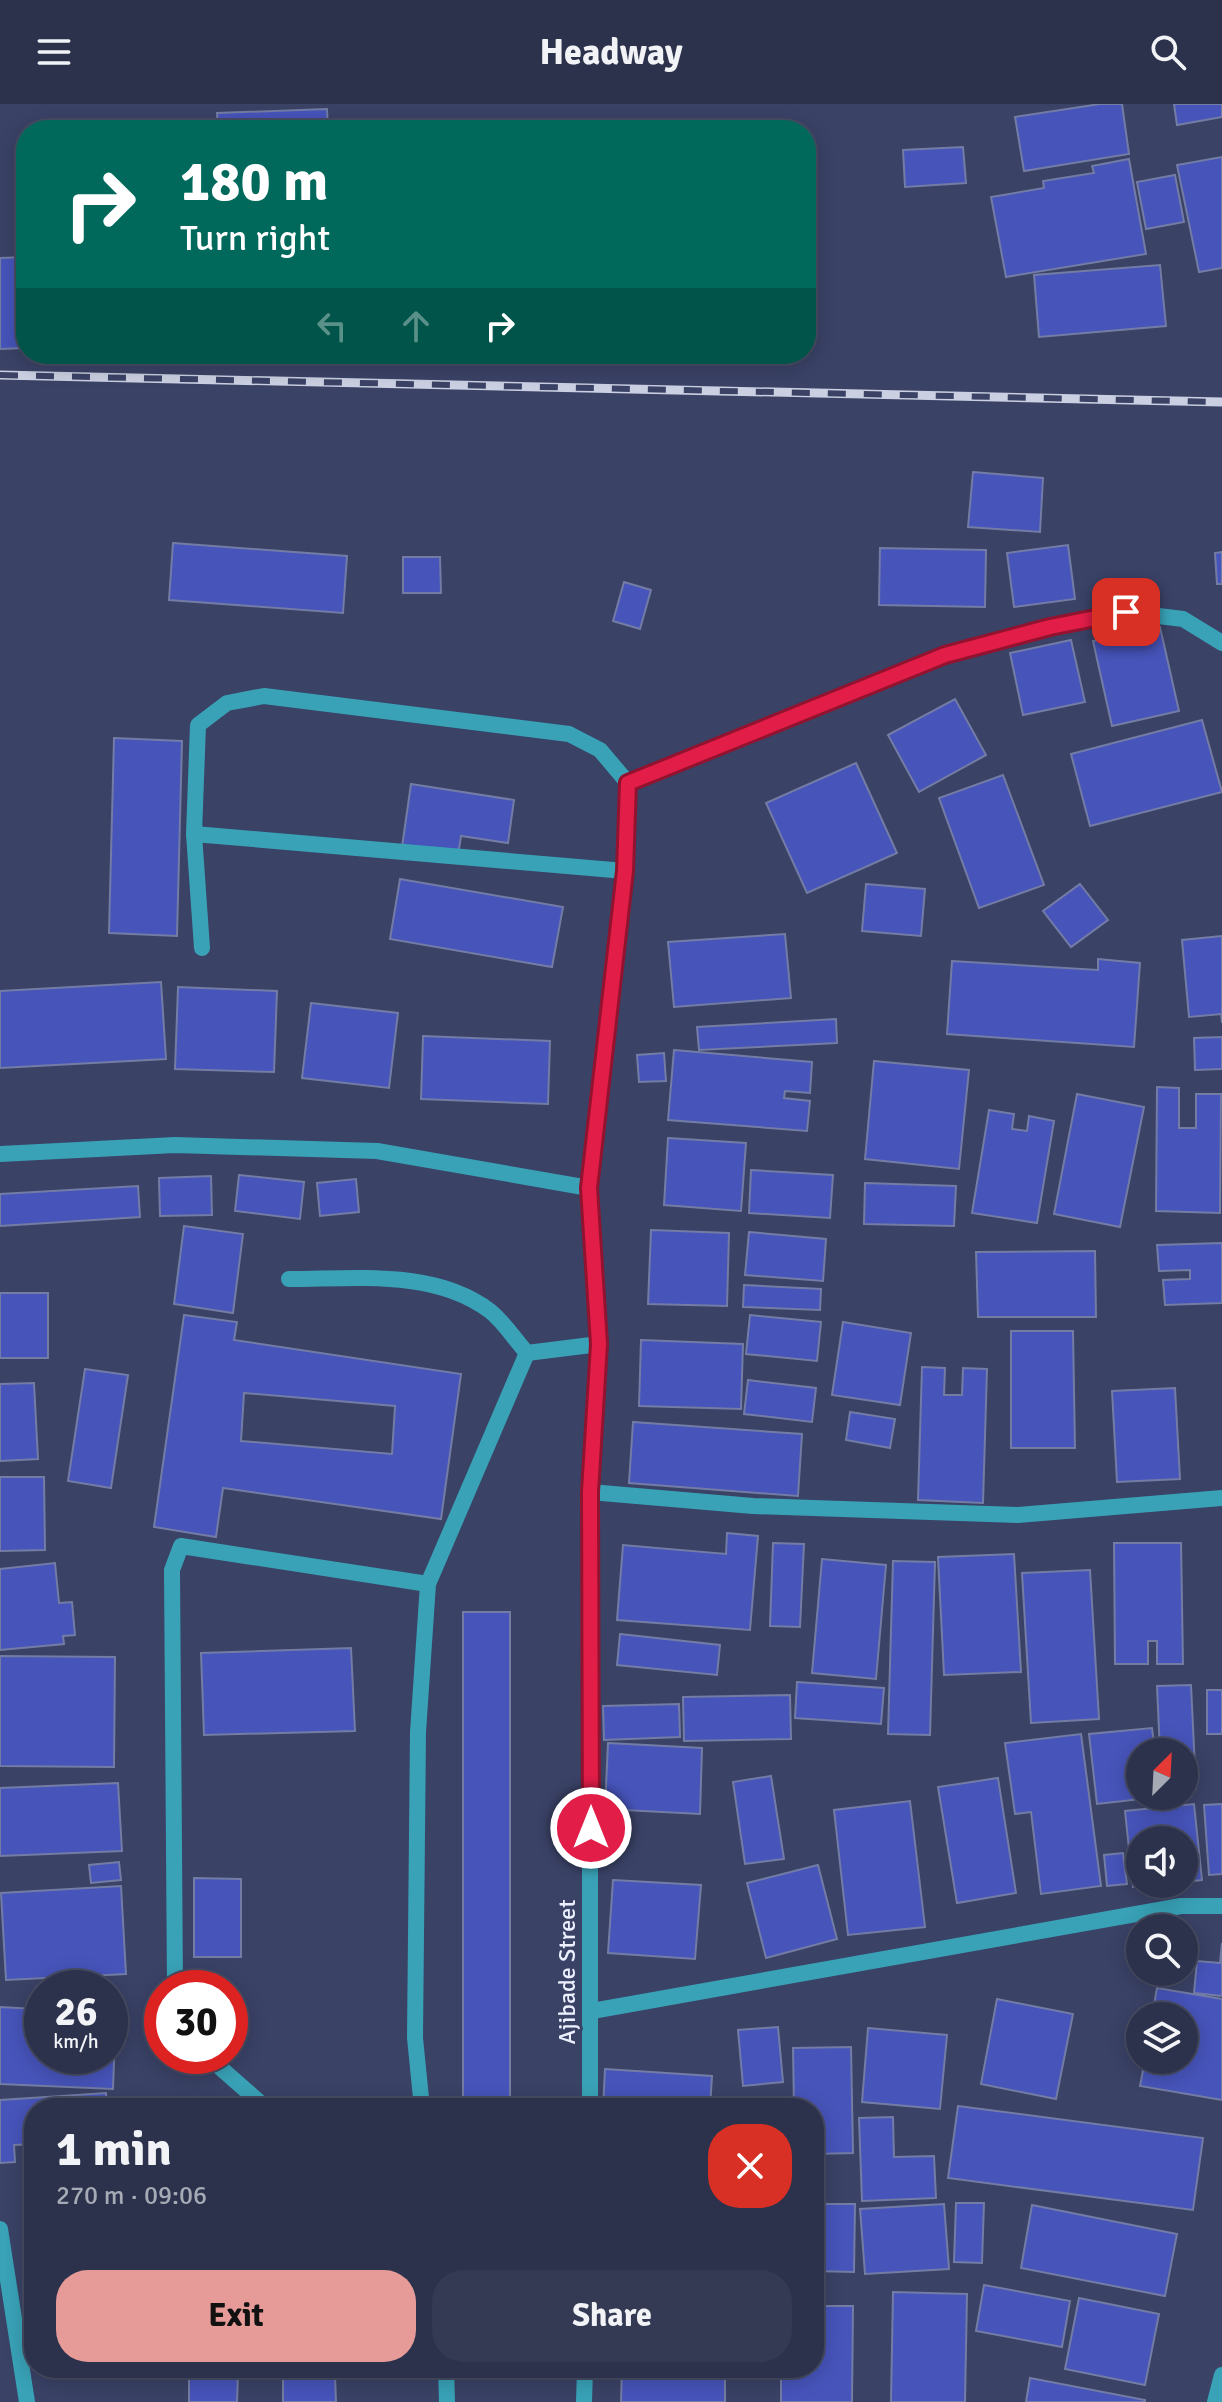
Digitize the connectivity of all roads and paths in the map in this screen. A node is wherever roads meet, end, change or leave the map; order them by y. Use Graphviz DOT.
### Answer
graph roads {
  1 [pos="1222,643"];
  2 [pos="628,783"];
  3 [pos="194,834"];
  4 [pos="625,871"];
  5 [pos="202,948"];
  6 [pos="0,1154"];
  7 [pos="589,1188"];
  8 [pos="289,1279"];
  9 [pos="599,1344"];
  10 [pos="527,1353"];
  11 [pos="590,1492"];
  12 [pos="1222,1498"];
  13 [pos="428,1584"];
  14 [pos="1222,1906"];
  15 [pos="175,1970"];
  16 [pos="592,2011"];
  17 [pos="227,2074"];
  18 [pos="255,2098"];
  19 [pos="421,2098"];
  20 [pos="590,2098"];
  21 [pos="0,2229"];
  22 [pos="1222,2375"];
  23 [pos="446,2378"];
  24 [pos="585,2378"];
  25 [pos="27,2402"];
  26 [pos="447,2402"];
  27 [pos="584,2402"];
  28 [pos="1215,2402"];
  1 -- 2 [label="street"];
  2 -- 3 [label="street"];
  2 -- 4 [label="street, Ajibade Street"];
  3 -- 4 [label="street"];
  3 -- 5 [label="street"];
  4 -- 7 [label="street, Ajibade Street"];
  6 -- 7 [label="street"];
  7 -- 9 [label="street, Ajibade Street"];
  8 -- 10 [label="street"];
  9 -- 10 [label="street"];
  9 -- 11 [label="street, Ajibade Street"];
  10 -- 13 [label="street"];
  11 -- 12 [label="street"];
  11 -- 16 [label="street, Ajibade Street"];
  13 -- 15 [label="street"];
  13 -- 19 [label="street"];
  14 -- 16 [label="street"];
  16 -- 20 [label="street, Ajibade Street"];
  17 -- 18 [label="street"];
  21 -- 25 [label="street"];
  22 -- 28 [label="street"];
  23 -- 26 [label="street"];
  24 -- 27 [label="street"];
}
